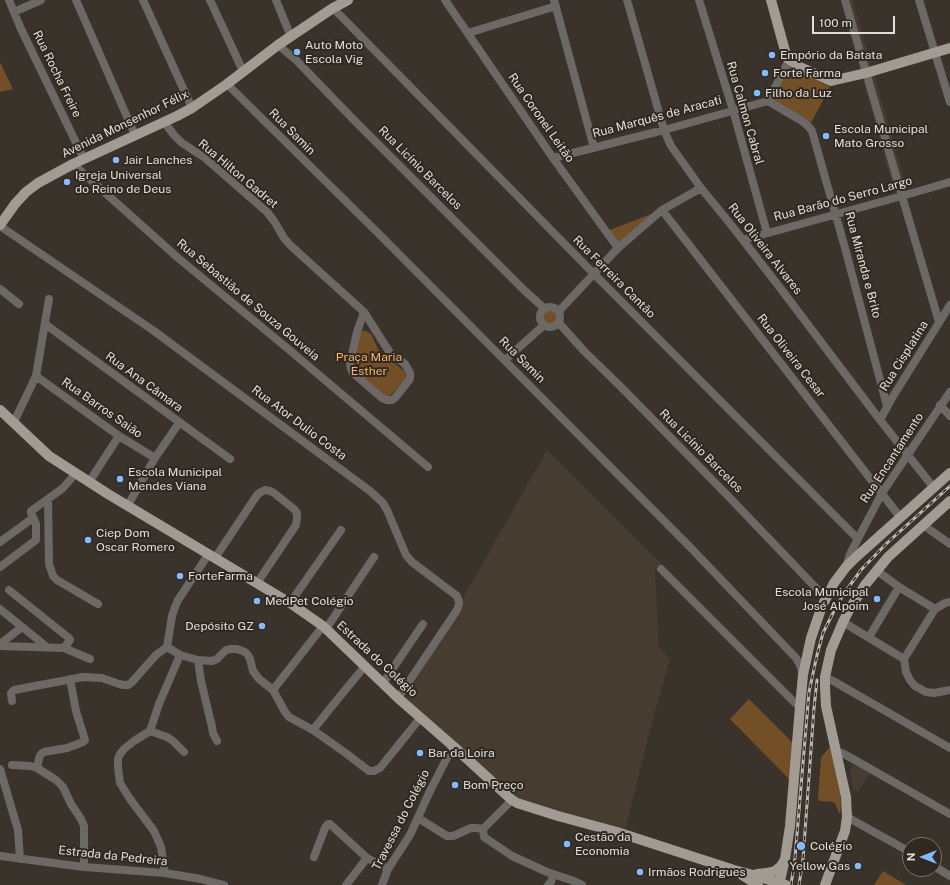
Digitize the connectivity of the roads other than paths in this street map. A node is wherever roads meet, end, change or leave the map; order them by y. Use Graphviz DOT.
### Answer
graph roads {
  1 [pos="9,0"];
  2 [pos="41,0"];
  3 [pos="76,0"];
  4 [pos="143,0"];
  5 [pos="210,0"];
  6 [pos="276,0"];
  7 [pos="348,0"];
  8 [pos="445,0"];
  9 [pos="627,0"];
  10 [pos="699,0"];
  11 [pos="771,0"];
  12 [pos="845,0"];
  13 [pos="919,0"];
  14 [pos="555,3"];
  15 [pos="333,8"];
  16 [pos="14,12"];
  17 [pos="468,33"];
  18 [pos="291,36"];
  19 [pos="278,45"];
  20 [pos="950,48"];
  21 [pos="935,52"];
  22 [pos="789,60"];
  23 [pos="242,71"];
  24 [pos="866,73"];
  25 [pos="227,84"];
  26 [pos="768,101"];
  27 [pos="950,102"];
  28 [pos="192,108"];
  29 [pos="733,110"];
  30 [pos="164,122"];
  31 [pos="664,130"];
  32 [pos="135,135"];
  33 [pos="594,148"];
  34 [pos="553,158"];
  35 [pos="84,159"];
  36 [pos="73,164"];
  37 [pos="950,182"];
  38 [pos="701,188"];
  39 [pos="902,196"];
  40 [pos="662,210"];
  41 [pos="835,214"];
  42 [pos="0,225"];
  43 [pos="767,233"];
  44 [pos="743,240"];
  45 [pos="618,248"];
  46 [pos="594,274"];
  47 [pos="0,290"];
  48 [pos="49,299"];
  49 [pos="19,304"];
  50 [pos="950,305"];
  51 [pos="544,309"];
  52 [pos="559,311"];
  53 [pos="364,312"];
  54 [pos="940,322"];
  55 [pos="558,323"];
  56 [pos="45,324"];
  57 [pos="544,325"];
  58 [pos="505,360"];
  59 [pos="36,376"];
  60 [pos="950,392"];
  61 [pos="940,405"];
  62 [pos="887,406"];
  63 [pos="950,416"];
  64 [pos="5,417"];
  65 [pos="880,420"];
  66 [pos="179,423"];
  67 [pos="118,436"];
  68 [pos="908,455"];
  69 [pos="155,458"];
  70 [pos="230,459"];
  71 [pos="428,467"];
  72 [pos="950,473"];
  73 [pos="75,474"];
  74 [pos="89,482"];
  75 [pos="934,488"];
  76 [pos="882,493"];
  77 [pos="48,499"];
  78 [pos="950,501"];
  79 [pos="128,505"];
  80 [pos="900,517"];
  81 [pos="33,518"];
  82 [pos="923,525"];
  83 [pos="341,530"];
  84 [pos="858,539"];
  85 [pos="0,542"];
  86 [pos="950,544"];
  87 [pos="212,556"];
  88 [pos="374,557"];
  89 [pos="0,567"];
  90 [pos="846,567"];
  91 [pos="661,568"];
  92 [pos="876,570"];
  93 [pos="258,583"];
  94 [pos="899,587"];
  95 [pos="9,590"];
  96 [pos="827,595"];
  97 [pos="950,602"];
  98 [pos="290,603"];
  99 [pos="98,604"];
  100 [pos="935,609"];
  101 [pos="2,614"];
  102 [pos="843,622"];
  103 [pos="423,624"];
  104 [pos="22,627"];
  105 [pos="325,628"];
  106 [pos="869,637"];
  107 [pos="0,645"];
  108 [pos="47,647"];
  109 [pos="167,647"];
  110 [pos="64,648"];
  111 [pos="180,655"];
  112 [pos="807,655"];
  113 [pos="796,658"];
  114 [pos="90,659"];
  115 [pos="904,659"];
  116 [pos="198,660"];
  117 [pos="365,666"];
  118 [pos="803,675"];
  119 [pos="825,677"];
  120 [pos="70,679"];
  121 [pos="384,683"];
  122 [pos="274,690"];
  123 [pos="950,690"];
  124 [pos="398,698"];
  125 [pos="12,701"];
  126 [pos="800,707"];
  127 [pos="421,717"];
  128 [pos="313,730"];
  129 [pos="150,731"];
  130 [pos="217,741"];
  131 [pos="453,746"];
  132 [pos="950,748"];
  133 [pos="184,752"];
  134 [pos="836,752"];
  135 [pos="12,765"];
  136 [pos="37,768"];
  137 [pos="0,770"];
  138 [pos="512,800"];
  139 [pos="950,814"];
  140 [pos="847,817"];
  141 [pos="418,818"];
  142 [pos="483,829"];
  143 [pos="902,848"];
  144 [pos="0,856"];
  145 [pos="314,857"];
  146 [pos="367,858"];
  147 [pos="20,859"];
  148 [pos="785,859"];
  149 [pos="84,866"];
  150 [pos="388,869"];
  151 [pos="734,870"];
  152 [pos="165,873"];
  153 [pos="554,875"];
  154 [pos="753,875"];
  155 [pos="782,884"];
  156 [pos="224,885"];
  157 [pos="346,885"];
  158 [pos="382,885"];
  159 [pos="548,885"];
  160 [pos="582,885"];
  161 [pos="758,885"];
  162 [pos="825,885"];
  1 -- 16 [label="street, Rua Rocha Freire"];
  2 -- 16 [label="street"];
  3 -- 32 [label="street"];
  4 -- 28 [label="street"];
  5 -- 23 [label="street"];
  6 -- 18 [label="street"];
  7 -- 15 [label="main road, Avenida Monsenhor Félix"];
  8 -- 17 [label="street, Rua Coronel Leitão"];
  9 -- 31 [label="street, Rua Oliveira Alvares"];
  10 -- 29 [label="street, Rua Calmon Cabral"];
  11 -- 22 [label="main road"];
  12 -- 24 [label="street"];
  13 -- 21 [label="street"];
  14 -- 17 [label="street"];
  14 -- 33 [label="street"];
  15 -- 18 [label="main road, Avenida Monsenhor Félix"];
  15 -- 46 [label="street, Rua Ferreira Cantão"];
  16 -- 35 [label="street, Rua Rocha Freire"];
  17 -- 34 [label="street, Rua Coronel Leitão"];
  18 -- 19 [label="main road, Avenida Monsenhor Félix"];
  19 -- 23 [label="main road, Avenida Monsenhor Félix"];
  19 -- 51 [label="street, Rua Licínio Barcelos"];
  20 -- 21 [label="main road"];
  21 -- 24 [label="main road"];
  21 -- 27 [label="street"];
  22 -- 24 [label="main road"];
  22 -- 26 [label="street"];
  23 -- 25 [label="main road, Avenida Monsenhor Félix"];
  24 -- 39 [label="street"];
  25 -- 28 [label="main road, Avenida Monsenhor Félix"];
  25 -- 58 [label="street, Rua Samin"];
  26 -- 29 [label="street, Rua Marquês de Aracati"];
  26 -- 41 [label="street, Rua Miranda e Brito"];
  28 -- 30 [label="main road, Avenida Monsenhor Félix"];
  29 -- 31 [label="street, Rua Marquês de Aracati"];
  29 -- 43 [label="street, Rua Calmon Cabral"];
  30 -- 32 [label="main road, Avenida Monsenhor Félix"];
  30 -- 53 [label="street, Rua Hilton Gadret"];
  31 -- 33 [label="street, Rua Marquês de Aracati"];
  31 -- 38 [label="street, Rua Oliveira Alvares"];
  32 -- 35 [label="main road, Avenida Monsenhor Félix"];
  33 -- 34 [label="street, Rua Marquês de Aracati"];
  34 -- 45 [label="street, Rua Coronel Leitão"];
  35 -- 36 [label="main road, Avenida Monsenhor Félix"];
  36 -- 42 [label="main road, Avenida Monsenhor Félix"];
  36 -- 71 [label="street, Rua Sebastião de Souza Gouveia"];
  37 -- 39 [label="street, Rua Barão do Serro Largo"];
  38 -- 40 [label="street"];
  38 -- 44 [label="street, Rua Oliveira Alvares"];
  39 -- 41 [label="street, Rua Barão do Serro Largo"];
  39 -- 54 [label="street"];
  40 -- 45 [label="street"];
  40 -- 76 [label="street, Rua Oliveira Cesar"];
  41 -- 43 [label="street, Rua Barão do Serro Largo"];
  41 -- 62 [label="street, Rua Miranda e Brito"];
  42 -- 124 [label="street, Rua Ator Dulio Costa"];
  43 -- 44 [label="street, Rua Barão do Serro Largo"];
  44 -- 65 [label="street, Rua Oliveira Alvares"];
  45 -- 46 [label="street"];
  46 -- 52 [label="street"];
  46 -- 84 [label="street, Rua Ferreira Cantão"];
  47 -- 49 [label="street"];
  48 -- 56 [label="street"];
  50 -- 54 [label="street, Rua Cisplatina"];
  51 -- 52 [label="street"];
  51 -- 57 [label="street"];
  52 -- 55 [label="street"];
  53 -- 53 [label="street, Rua Hilton Gadret"];
  54 -- 62 [label="street, Rua Cisplatina"];
  55 -- 57 [label="street"];
  55 -- 96 [label="street, Rua Licínio Barcelos"];
  56 -- 59 [label="street"];
  56 -- 66 [label="street, Rua Ana Câmara"];
  57 -- 58 [label="street"];
  58 -- 113 [label="street, Rua Samin"];
  59 -- 64 [label="street"];
  59 -- 67 [label="street, Rua Barros Saião"];
  60 -- 61 [label="street, Rua Encantamento"];
  61 -- 63 [label="street"];
  61 -- 68 [label="street, Rua Encantamento"];
  62 -- 65 [label="street, Rua Cisplatina"];
  64 -- 73 [label="main road, Estrada do Colégio"];
  65 -- 68 [label="street, Rua Oliveira Alvares"];
  66 -- 69 [label="street"];
  66 -- 70 [label="street, Rua Ana Câmara"];
  67 -- 69 [label="street, Rua Barros Saião"];
  67 -- 74 [label="street"];
  68 -- 75 [label="street, Rua Oliveira Alvares"];
  68 -- 76 [label="street, Rua Encantamento"];
  69 -- 79 [label="street"];
  72 -- 75 [label="main road"];
  73 -- 74 [label="main road, Estrada do Colégio"];
  73 -- 77 [label="street"];
  74 -- 79 [label="main road, Estrada do Colégio"];
  75 -- 80 [label="main road"];
  76 -- 80 [label="street, Rua Oliveira Cesar"];
  76 -- 84 [label="street, Rua Encantamento"];
  77 -- 81 [label="street"];
  77 -- 99 [label="street"];
  78 -- 82 [label="main road"];
  79 -- 87 [label="main road, Estrada do Colégio"];
  80 -- 90 [label="main road"];
  81 -- 85 [label="street"];
  81 -- 89 [label="street"];
  82 -- 86 [label="street"];
  82 -- 92 [label="main road"];
  83 -- 98 [label="street"];
  84 -- 90 [label="street"];
  87 -- 93 [label="main road, Estrada do Colégio"];
  87 -- 93 [label="street"];
  87 -- 109 [label="street"];
  88 -- 105 [label="street"];
  90 -- 96 [label="main road"];
  91 -- 126 [label="street"];
  92 -- 94 [label="street"];
  92 -- 102 [label="main road"];
  93 -- 98 [label="main road, Estrada do Colégio"];
  94 -- 100 [label="street"];
  94 -- 106 [label="street"];
  95 -- 110 [label="street"];
  96 -- 112 [label="main road"];
  97 -- 100 [label="street"];
  98 -- 105 [label="main road, Estrada do Colégio"];
  100 -- 115 [label="street"];
  101 -- 104 [label="street"];
  102 -- 106 [label="street"];
  102 -- 119 [label="main road"];
  103 -- 121 [label="street"];
  104 -- 107 [label="street"];
  104 -- 108 [label="street"];
  105 -- 117 [label="main road, Estrada do Colégio"];
  105 -- 122 [label="street"];
  106 -- 115 [label="street"];
  107 -- 108 [label="street"];
  108 -- 110 [label="street"];
  109 -- 111 [label="street"];
  109 -- 120 [label="street"];
  110 -- 114 [label="street"];
  111 -- 116 [label="street"];
  111 -- 129 [label="street"];
  112 -- 113 [label="street"];
  112 -- 118 [label="main road"];
  113 -- 118 [label="street, Rua Samin"];
  115 -- 123 [label="street"];
  116 -- 122 [label="street"];
  116 -- 130 [label="street"];
  117 -- 121 [label="main road, Estrada do Colégio"];
  117 -- 128 [label="street"];
  118 -- 126 [label="main road"];
  119 -- 132 [label="street"];
  119 -- 134 [label="main road"];
  120 -- 125 [label="street"];
  120 -- 136 [label="street"];
  121 -- 124 [label="main road, Estrada do Colégio"];
  122 -- 128 [label="street"];
  124 -- 127 [label="main road, Estrada do Colégio"];
  126 -- 148 [label="main road"];
  127 -- 128 [label="street"];
  127 -- 131 [label="main road, Estrada do Colégio"];
  129 -- 133 [label="street"];
  129 -- 152 [label="street"];
  131 -- 138 [label="main road, Estrada do Colégio"];
  131 -- 141 [label="street, Travessa do Colégio"];
  134 -- 139 [label="street"];
  134 -- 140 [label="main road"];
  135 -- 136 [label="street"];
  136 -- 149 [label="street"];
  137 -- 147 [label="street"];
  138 -- 142 [label="street"];
  138 -- 151 [label="main road, Estrada do Colégio"];
  140 -- 143 [label="street"];
  140 -- 162 [label="main road"];
  141 -- 142 [label="street"];
  141 -- 150 [label="street, Travessa do Colégio"];
  142 -- 153 [label="street"];
  144 -- 147 [label="street, Estrada da Pedreira"];
  145 -- 146 [label="street"];
  146 -- 150 [label="street"];
  146 -- 157 [label="street"];
  147 -- 149 [label="street, Estrada da Pedreira"];
  148 -- 154 [label="main road"];
  148 -- 155 [label="main road"];
  149 -- 152 [label="street, Estrada da Pedreira"];
  150 -- 158 [label="street, Travessa do Colégio"];
  151 -- 154 [label="main road, Estrada do Colégio"];
  151 -- 161 [label="main road, Estrada do Colégio"];
  152 -- 156 [label="street, Estrada da Pedreira"];
  153 -- 159 [label="street"];
  153 -- 160 [label="street"];
  154 -- 155 [label="main road, Estrada do Colégio"];
}
